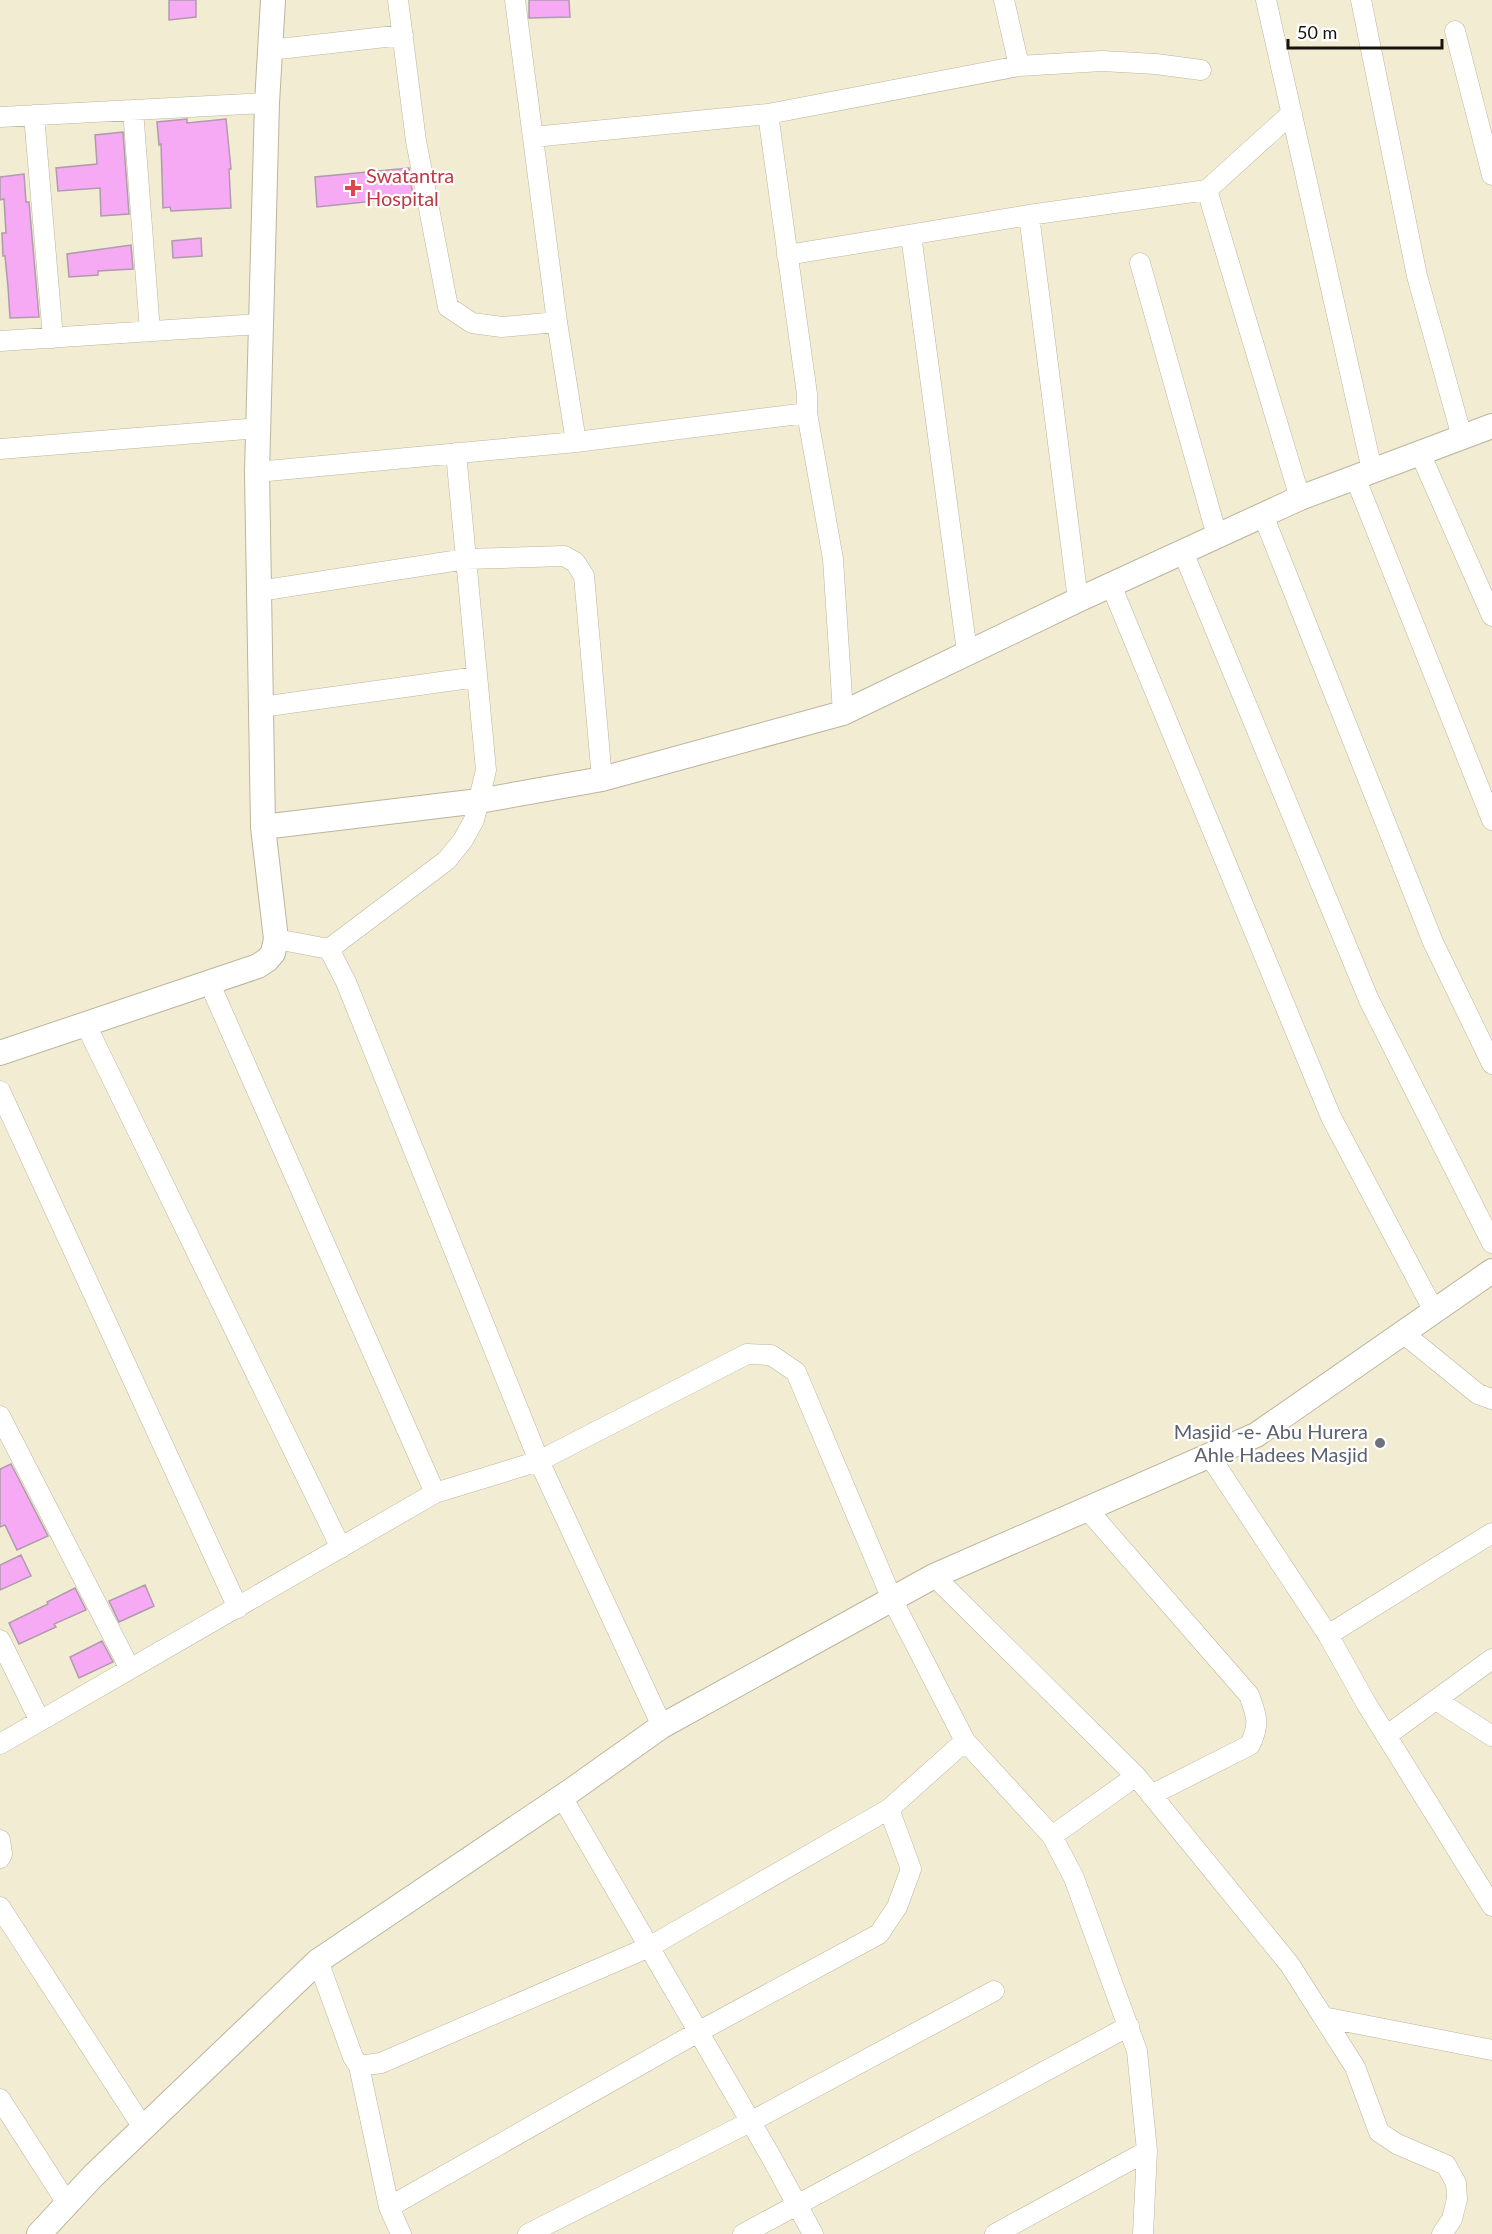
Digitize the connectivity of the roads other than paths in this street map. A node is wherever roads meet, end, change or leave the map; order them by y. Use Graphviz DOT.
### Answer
graph roads {
  1 [pos="273,0"];
  2 [pos="398,0"];
  3 [pos="515,0"];
  4 [pos="1004,0"];
  5 [pos="1266,0"];
  6 [pos="1361,0"];
  7 [pos="1455,31"];
  8 [pos="403,35"];
  9 [pos="270,50"];
  10 [pos="1019,66"];
  11 [pos="1201,70"];
  12 [pos="267,104"];
  13 [pos="133,110"];
  14 [pos="1292,113"];
  15 [pos="768,114"];
  16 [pos="1484,114"];
  17 [pos="34,115"];
  18 [pos="0,117"];
  19 [pos="534,137"];
  20 [pos="1492,175"];
  21 [pos="1207,190"];
  22 [pos="1029,215"];
  23 [pos="911,235"];
  24 [pos="787,255"];
  25 [pos="1140,262"];
  26 [pos="557,322"];
  27 [pos="260,324"];
  28 [pos="150,331"];
  29 [pos="53,338"];
  30 [pos="0,342"];
  31 [pos="807,413"];
  32 [pos="1492,426"];
  33 [pos="257,437"];
  34 [pos="1462,437"];
  35 [pos="576,442"];
  36 [pos="0,449"];
  37 [pos="456,453"];
  38 [pos="1420,453"];
  39 [pos="294,469"];
  40 [pos="256,472"];
  41 [pos="1364,473"];
  42 [pos="1300,498"];
  43 [pos="1263,515"];
  44 [pos="1217,536"];
  45 [pos="1183,552"];
  46 [pos="466,559"];
  47 [pos="1111,585"];
  48 [pos="259,591"];
  49 [pos="1078,600"];
  50 [pos="1492,616"];
  51 [pos="967,652"];
  52 [pos="477,677"];
  53 [pos="261,707"];
  54 [pos="843,713"];
  55 [pos="602,778"];
  56 [pos="478,801"];
  57 [pos="1492,819"];
  58 [pos="263,827"];
  59 [pos="276,939"];
  60 [pos="329,949"];
  61 [pos="209,982"];
  62 [pos="85,1023"];
  63 [pos="0,1053"];
  64 [pos="1492,1064"];
  65 [pos="0,1091"];
  66 [pos="1492,1243"];
  67 [pos="1492,1271"];
  68 [pos="1434,1311"];
  69 [pos="1403,1333"];
  70 [pos="1492,1399"];
  71 [pos="0,1416"];
  72 [pos="1209,1455"];
  73 [pos="539,1461"];
  74 [pos="435,1493"];
  75 [pos="1087,1509"];
  76 [pos="1492,1533"];
  77 [pos="341,1548"];
  78 [pos="934,1576"];
  79 [pos="892,1599"];
  80 [pos="238,1608"];
  81 [pos="1328,1635"];
  82 [pos="0,1640"];
  83 [pos="1492,1659"];
  84 [pos="130,1669"];
  85 [pos="1436,1700"];
  86 [pos="40,1720"];
  87 [pos="662,1726"];
  88 [pos="1386,1736"];
  89 [pos="1492,1736"];
  90 [pos="965,1741"];
  91 [pos="0,1744"];
  92 [pos="1136,1776"];
  93 [pos="1151,1795"];
  94 [pos="562,1797"];
  95 [pos="889,1809"];
  96 [pos="1052,1836"];
  97 [pos="0,1840"];
  98 [pos="0,1858"];
  99 [pos="1492,1906"];
  100 [pos="0,1907"];
  101 [pos="649,1947"];
  102 [pos="318,1961"];
  103 [pos="994,1991"];
  104 [pos="1323,2017"];
  105 [pos="1129,2026"];
  106 [pos="698,2032"];
  107 [pos="1492,2050"];
  108 [pos="359,2066"];
  109 [pos="0,2098"];
  110 [pos="750,2122"];
  111 [pos="144,2129"];
  112 [pos="1147,2151"];
  113 [pos="67,2203"];
  114 [pos="797,2206"];
  115 [pos="389,2207"];
  116 [pos="39,2234"];
  117 [pos="401,2234"];
  118 [pos="528,2234"];
  119 [pos="743,2234"];
  120 [pos="813,2234"];
  121 [pos="995,2234"];
  122 [pos="1143,2234"];
  123 [pos="1442,2234"];
  1 -- 9 [label="street"];
  2 -- 8 [label="street"];
  3 -- 19 [label="street"];
  4 -- 10 [label="street"];
  5 -- 14 [label="street"];
  6 -- 34 [label="street"];
  7 -- 16 [label="street"];
  8 -- 9 [label="street"];
  8 -- 26 [label="street"];
  9 -- 12 [label="street"];
  10 -- 11 [label="street"];
  10 -- 15 [label="street"];
  12 -- 13 [label="street"];
  12 -- 27 [label="street"];
  13 -- 17 [label="street"];
  13 -- 28 [label="street"];
  14 -- 21 [label="street"];
  14 -- 41 [label="street"];
  15 -- 19 [label="street"];
  15 -- 24 [label="street"];
  16 -- 20 [label="street"];
  17 -- 18 [label="street"];
  17 -- 29 [label="street"];
  19 -- 26 [label="street"];
  21 -- 22 [label="street"];
  21 -- 42 [label="street"];
  22 -- 23 [label="street"];
  22 -- 49 [label="street"];
  23 -- 24 [label="street"];
  23 -- 51 [label="street"];
  24 -- 31 [label="street"];
  25 -- 44 [label="street"];
  26 -- 35 [label="street"];
  27 -- 28 [label="street"];
  27 -- 33 [label="street"];
  28 -- 29 [label="street"];
  29 -- 30 [label="street"];
  31 -- 35 [label="street"];
  31 -- 54 [label="street"];
  32 -- 34 [label="street"];
  33 -- 36 [label="street"];
  33 -- 39 [label="street"];
  33 -- 40 [label="street"];
  34 -- 38 [label="street"];
  35 -- 37 [label="street"];
  37 -- 39 [label="street"];
  37 -- 46 [label="street"];
  38 -- 41 [label="street"];
  38 -- 50 [label="street"];
  39 -- 40 [label="street"];
  40 -- 48 [label="street"];
  41 -- 42 [label="street"];
  41 -- 57 [label="street"];
  42 -- 43 [label="street"];
  43 -- 44 [label="street"];
  43 -- 64 [label="street"];
  44 -- 45 [label="street"];
  45 -- 47 [label="street"];
  45 -- 66 [label="street"];
  46 -- 48 [label="street"];
  46 -- 52 [label="street"];
  46 -- 55 [label="street"];
  47 -- 49 [label="street"];
  47 -- 68 [label="street"];
  48 -- 53 [label="street"];
  49 -- 51 [label="street"];
  51 -- 54 [label="street"];
  52 -- 53 [label="street"];
  52 -- 56 [label="street"];
  53 -- 58 [label="street"];
  54 -- 55 [label="street"];
  55 -- 56 [label="street"];
  56 -- 58 [label="street"];
  56 -- 60 [label="street"];
  58 -- 59 [label="street"];
  59 -- 60 [label="street"];
  59 -- 61 [label="street"];
  60 -- 73 [label="street"];
  61 -- 62 [label="street"];
  61 -- 74 [label="street"];
  62 -- 63 [label="street"];
  62 -- 77 [label="street"];
  65 -- 80 [label="street"];
  67 -- 68 [label="street"];
  68 -- 69 [label="street"];
  69 -- 70 [label="street"];
  69 -- 72 [label="street"];
  71 -- 84 [label="street"];
  72 -- 75 [label="street"];
  72 -- 81 [label="street"];
  73 -- 74 [label="street"];
  73 -- 79 [label="street"];
  73 -- 87 [label="street"];
  74 -- 77 [label="street"];
  75 -- 78 [label="street"];
  75 -- 93 [label="street"];
  76 -- 81 [label="street"];
  77 -- 80 [label="street"];
  78 -- 79 [label="street"];
  78 -- 92 [label="street"];
  79 -- 87 [label="street"];
  79 -- 90 [label="street"];
  80 -- 84 [label="street"];
  81 -- 88 [label="street"];
  82 -- 86 [label="street"];
  83 -- 85 [label="street"];
  84 -- 86 [label="street"];
  85 -- 88 [label="street"];
  85 -- 89 [label="street"];
  86 -- 91 [label="street"];
  87 -- 94 [label="street"];
  88 -- 99 [label="street"];
  90 -- 95 [label="street"];
  90 -- 96 [label="street"];
  92 -- 93 [label="street"];
  92 -- 96 [label="street"];
  93 -- 104 [label="street"];
  94 -- 101 [label="street"];
  94 -- 102 [label="street"];
  95 -- 101 [label="street"];
  95 -- 106 [label="street"];
  96 -- 105 [label="street"];
  97 -- 98 [label="street"];
  100 -- 111 [label="street"];
  101 -- 106 [label="street"];
  101 -- 108 [label="street"];
  102 -- 108 [label="street"];
  102 -- 111 [label="street"];
  103 -- 110 [label="street"];
  104 -- 107 [label="street"];
  104 -- 123 [label="street"];
  105 -- 112 [label="street"];
  105 -- 114 [label="street"];
  106 -- 110 [label="street"];
  106 -- 115 [label="street"];
  108 -- 115 [label="street"];
  109 -- 113 [label="street"];
  110 -- 114 [label="street"];
  110 -- 118 [label="street"];
  111 -- 113 [label="street"];
  112 -- 121 [label="street"];
  112 -- 122 [label="street"];
  113 -- 116 [label="street"];
  114 -- 119 [label="street"];
  114 -- 120 [label="street"];
  115 -- 117 [label="street"];
}
